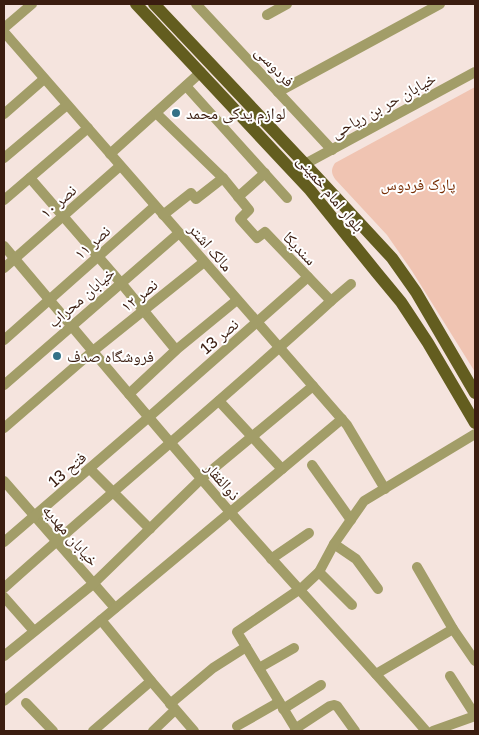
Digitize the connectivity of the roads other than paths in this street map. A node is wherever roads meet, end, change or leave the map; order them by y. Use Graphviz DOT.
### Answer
graph roads {
  1 [pos="32,4"];
  2 [pos="136,4"];
  3 [pos="154,4"];
  4 [pos="196,4"];
  5 [pos="287,4"];
  6 [pos="440,4"];
  7 [pos="267,15"];
  8 [pos="5,35"];
  9 [pos="201,72"];
  10 [pos="475,72"];
  11 [pos="44,79"];
  12 [pos="186,86"];
  13 [pos="278,92"];
  14 [pos="67,105"];
  15 [pos="156,113"];
  16 [pos="4,114"];
  17 [pos="88,128"];
  18 [pos="332,150"];
  19 [pos="110,154"];
  20 [pos="4,158"];
  21 [pos="305,164"];
  22 [pos="120,166"];
  23 [pos="265,173"];
  24 [pos="30,178"];
  25 [pos="223,178"];
  26 [pos="238,196"];
  27 [pos="287,198"];
  28 [pos="4,200"];
  29 [pos="155,206"];
  30 [pos="164,215"];
  31 [pos="63,216"];
  32 [pos="179,233"];
  33 [pos="378,242"];
  34 [pos="4,246"];
  35 [pos="361,254"];
  36 [pos="98,257"];
  37 [pos="392,258"];
  38 [pos="14,259"];
  39 [pos="204,262"];
  40 [pos="4,268"];
  41 [pos="377,273"];
  42 [pos="308,277"];
  43 [pos="121,283"];
  44 [pos="351,284"];
  45 [pos="50,300"];
  46 [pos="237,300"];
  47 [pos="331,301"];
  48 [pos="144,310"];
  49 [pos="257,322"];
  50 [pos="72,326"];
  51 [pos="4,340"];
  52 [pos="280,348"];
  53 [pos="176,350"];
  54 [pos="93,351"];
  55 [pos="6,378"];
  56 [pos="313,386"];
  57 [pos="475,392"];
  58 [pos="129,394"];
  59 [pos="219,401"];
  60 [pos="149,418"];
  61 [pos="342,419"];
  62 [pos="475,423"];
  63 [pos="4,428"];
  64 [pos="475,434"];
  65 [pos="252,437"];
  66 [pos="170,443"];
  67 [pos="312,465"];
  68 [pos="90,469"];
  69 [pos="282,469"];
  70 [pos="201,479"];
  71 [pos="4,481"];
  72 [pos="385,488"];
  73 [pos="113,492"];
  74 [pos="230,513"];
  75 [pos="34,516"];
  76 [pos="351,520"];
  77 [pos="150,529"];
  78 [pos="309,533"];
  79 [pos="56,541"];
  80 [pos="4,542"];
  81 [pos="334,544"];
  82 [pos="271,559"];
  83 [pos="417,567"];
  84 [pos="318,572"];
  85 [pos="93,584"];
  86 [pos="4,588"];
  87 [pos="378,589"];
  88 [pos="299,590"];
  89 [pos="4,597"];
  90 [pos="352,605"];
  91 [pos="115,608"];
  92 [pos="101,620"];
  93 [pos="453,629"];
  94 [pos="34,631"];
  95 [pos="246,647"];
  96 [pos="294,648"];
  97 [pos="4,656"];
  98 [pos="475,661"];
  99 [pos="259,668"];
  100 [pos="376,674"];
  101 [pos="450,676"];
  102 [pos="151,681"];
  103 [pos="321,685"];
  104 [pos="4,701"];
  105 [pos="26,703"];
  106 [pos="281,705"];
  107 [pos="173,707"];
  108 [pos="475,716"];
  109 [pos="237,726"];
  110 [pos="296,730"];
  111 [pos="53,731"];
  112 [pos="93,731"];
  113 [pos="152,731"];
  114 [pos="194,731"];
  115 [pos="355,731"];
  116 [pos="426,731"];
  117 [pos="433,731"];
  1 -- 8 [label="street"];
  2 -- 9 [label="main road, بلوار امام خمینی"];
  3 -- 21 [label="main road, بلوار امام خمینی"];
  4 -- 13 [label="street, فردوسی"];
  5 -- 7 [label="street"];
  6 -- 13 [label="street"];
  8 -- 11 [label="street, مالک اشتر"];
  9 -- 12 [label="street"];
  9 -- 35 [label="main road, بلوار امام خمینی"];
  10 -- 18 [label="street, خیابان حر بن ریاحی"];
  11 -- 14 [label="street, مالک اشتر"];
  11 -- 16 [label="street"];
  12 -- 15 [label="street"];
  12 -- 23 [label="street"];
  13 -- 18 [label="street, فردوسی"];
  14 -- 17 [label="street, مالک اشتر"];
  14 -- 20 [label="street"];
  15 -- 19 [label="street"];
  15 -- 25 [label="street, سندیکا"];
  17 -- 19 [label="street, مالک اشتر"];
  17 -- 24 [label="street"];
  18 -- 21 [label="street, خیابان حر بن ریاحی"];
  19 -- 22 [label="street, مالک اشتر"];
  21 -- 33 [label="main road, بلوار امام خمینی"];
  22 -- 29 [label="street, مالک اشتر"];
  22 -- 31 [label="street, نصر ۱۰"];
  23 -- 26 [label="street"];
  23 -- 27 [label="street"];
  24 -- 28 [label="street"];
  24 -- 31 [label="street"];
  25 -- 26 [label="street, سندیکا"];
  25 -- 30 [label="street"];
  26 -- 42 [label="street, سندیکا"];
  29 -- 30 [label="street, مالک اشتر"];
  29 -- 36 [label="street, نصر ۱۱"];
  30 -- 32 [label="street, مالک اشتر"];
  31 -- 36 [label="street"];
  31 -- 38 [label="street, نصر ۱۰"];
  32 -- 39 [label="street, مالک اشتر"];
  32 -- 43 [label="street, خیابان محراب"];
  33 -- 35 [label="main road"];
  33 -- 37 [label="main road, بلوار امام خمینی"];
  34 -- 38 [label="street, ذوالفقار"];
  35 -- 41 [label="main road, بلوار امام خمینی"];
  36 -- 43 [label="street"];
  36 -- 45 [label="street, نصر ۱۱"];
  37 -- 41 [label="main road"];
  37 -- 57 [label="main road, بلوار امام خمینی"];
  38 -- 40 [label="street, نصر ۱۰"];
  38 -- 45 [label="street, ذوالفقار"];
  39 -- 46 [label="street, مالک اشتر"];
  39 -- 48 [label="street, نصر ۱۲"];
  41 -- 62 [label="main road, بلوار امام خمینی"];
  42 -- 47 [label="street, سندیکا"];
  42 -- 49 [label="street, نصر 13"];
  43 -- 48 [label="street"];
  43 -- 50 [label="street, خیابان محراب"];
  44 -- 47 [label="street"];
  45 -- 50 [label="street, ذوالفقار"];
  45 -- 51 [label="street, نصر ۱۱"];
  46 -- 49 [label="street, مالک اشتر"];
  46 -- 53 [label="street"];
  47 -- 52 [label="street"];
  48 -- 53 [label="street"];
  48 -- 54 [label="street, نصر ۱۲"];
  49 -- 52 [label="street, مالک اشتر"];
  49 -- 60 [label="street, نصر 13"];
  50 -- 54 [label="street, ذوالفقار"];
  50 -- 55 [label="street, خیابان محراب"];
  52 -- 56 [label="street, مالک اشتر"];
  52 -- 59 [label="street"];
  53 -- 58 [label="street"];
  54 -- 58 [label="street, ذوالفقار"];
  54 -- 63 [label="street, نصر ۱۲"];
  56 -- 61 [label="street, مالک اشتر"];
  56 -- 65 [label="street"];
  58 -- 60 [label="street, ذوالفقار"];
  59 -- 65 [label="street"];
  59 -- 66 [label="street"];
  60 -- 66 [label="street, ذوالفقار"];
  60 -- 68 [label="street, فتح 13"];
  61 -- 69 [label="street"];
  61 -- 72 [label="street, مالک اشتر"];
  64 -- 72 [label="street"];
  65 -- 69 [label="street"];
  65 -- 70 [label="street"];
  66 -- 70 [label="street, ذوالفقار"];
  66 -- 73 [label="street"];
  67 -- 76 [label="street"];
  68 -- 73 [label="street"];
  68 -- 75 [label="street, فتح 13"];
  69 -- 74 [label="street"];
  70 -- 74 [label="street, ذوالفقار"];
  70 -- 77 [label="street"];
  71 -- 75 [label="street, خیابان مهدیه"];
  72 -- 76 [label="street"];
  73 -- 77 [label="street"];
  73 -- 79 [label="street"];
  74 -- 82 [label="street, ذوالفقار"];
  74 -- 91 [label="street"];
  75 -- 79 [label="street, خیابان مهدیه"];
  75 -- 80 [label="street, فتح 13"];
  76 -- 81 [label="street"];
  77 -- 85 [label="street"];
  78 -- 82 [label="street"];
  79 -- 85 [label="street, خیابان مهدیه"];
  79 -- 86 [label="street"];
  81 -- 84 [label="street"];
  81 -- 87 [label="street"];
  82 -- 88 [label="street, ذوالفقار"];
  83 -- 93 [label="street"];
  84 -- 88 [label="street"];
  84 -- 90 [label="street"];
  85 -- 91 [label="street, خیابان مهدیه"];
  85 -- 94 [label="street"];
  88 -- 95 [label="street"];
  88 -- 100 [label="street, ذوالفقار"];
  89 -- 94 [label="street"];
  91 -- 92 [label="street"];
  92 -- 102 [label="street"];
  92 -- 104 [label="street"];
  93 -- 98 [label="street"];
  93 -- 100 [label="street"];
  94 -- 97 [label="street"];
  95 -- 99 [label="street"];
  95 -- 107 [label="street"];
  96 -- 99 [label="street"];
  99 -- 106 [label="street"];
  100 -- 116 [label="street, ذوالفقار"];
  101 -- 108 [label="street"];
  102 -- 107 [label="street"];
  102 -- 112 [label="street"];
  103 -- 106 [label="street"];
  105 -- 111 [label="street"];
  106 -- 109 [label="street"];
  106 -- 110 [label="street"];
  107 -- 113 [label="street"];
  107 -- 114 [label="street"];
  108 -- 117 [label="street"];
  110 -- 115 [label="street"];
}
